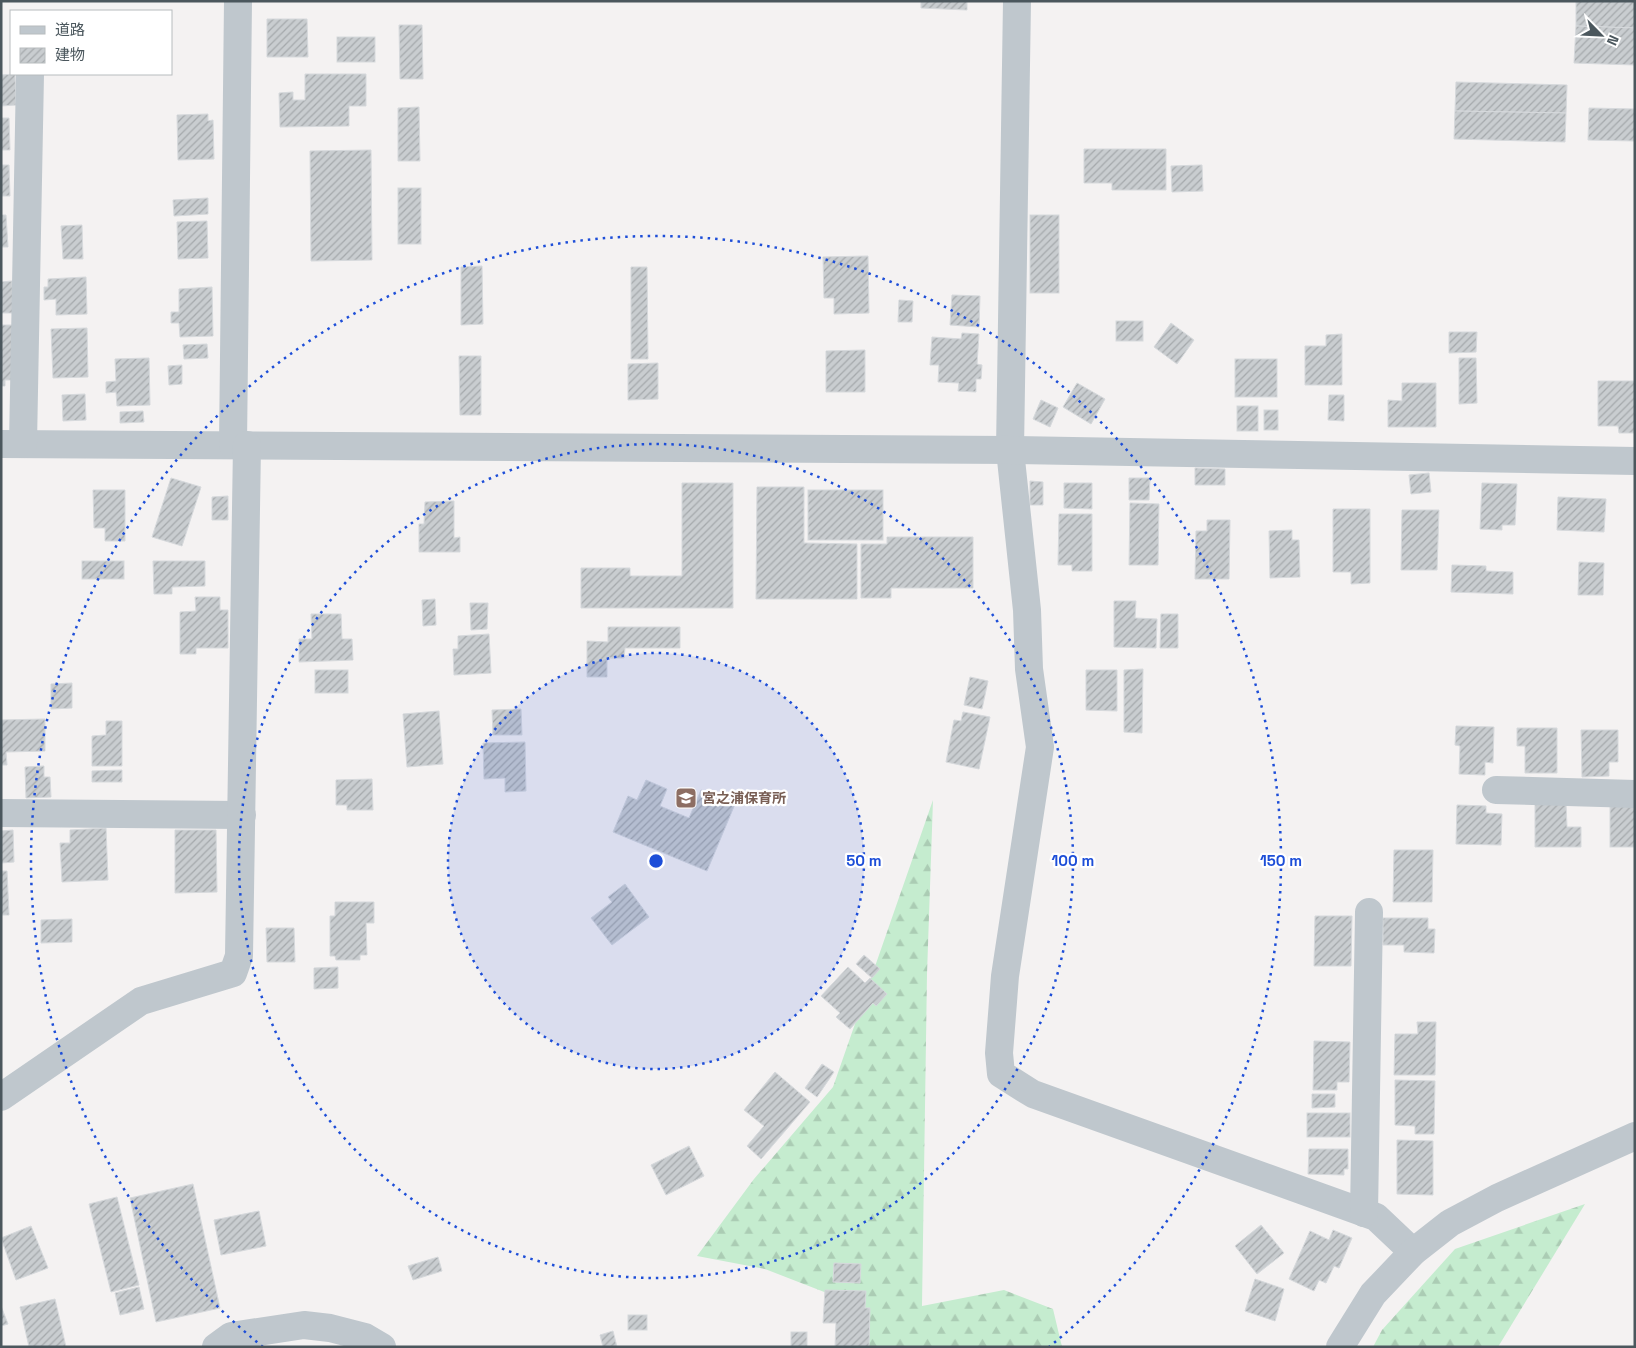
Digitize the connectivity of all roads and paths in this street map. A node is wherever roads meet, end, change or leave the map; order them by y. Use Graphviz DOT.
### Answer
graph roads {
  1 [pos="238,1"];
  2 [pos="1017,1"];
  3 [pos="30,75"];
  4 [pos="12,444"];
  5 [pos="240,445"];
  6 [pos="1010,450"];
  7 [pos="1635,461"];
  8 [pos="1496,790"];
  9 [pos="1635,794"];
  10 [pos="1,813"];
  11 [pos="242,815"];
  12 [pos="1369,912"];
  13 [pos="1,1096"];
  14 [pos="1635,1136"];
  15 [pos="1364,1213"];
  16 [pos="1413,1252"];
  17 [pos="216,1347"];
  18 [pos="382,1347"];
  19 [pos="1340,1347"];
  1 -- 5 [label="street"];
  2 -- 6 [label="street"];
  3 -- 4 [label="street"];
  4 -- 5 [label="street"];
  5 -- 6 [label="street"];
  5 -- 11 [label="street"];
  6 -- 7 [label="street"];
  6 -- 15 [label="street"];
  8 -- 9 [label="street"];
  10 -- 11 [label="street"];
  11 -- 13 [label="street"];
  12 -- 15 [label="street"];
  14 -- 16 [label="street"];
  15 -- 16 [label="street"];
  16 -- 19 [label="street"];
  17 -- 18 [label="street"];
}
